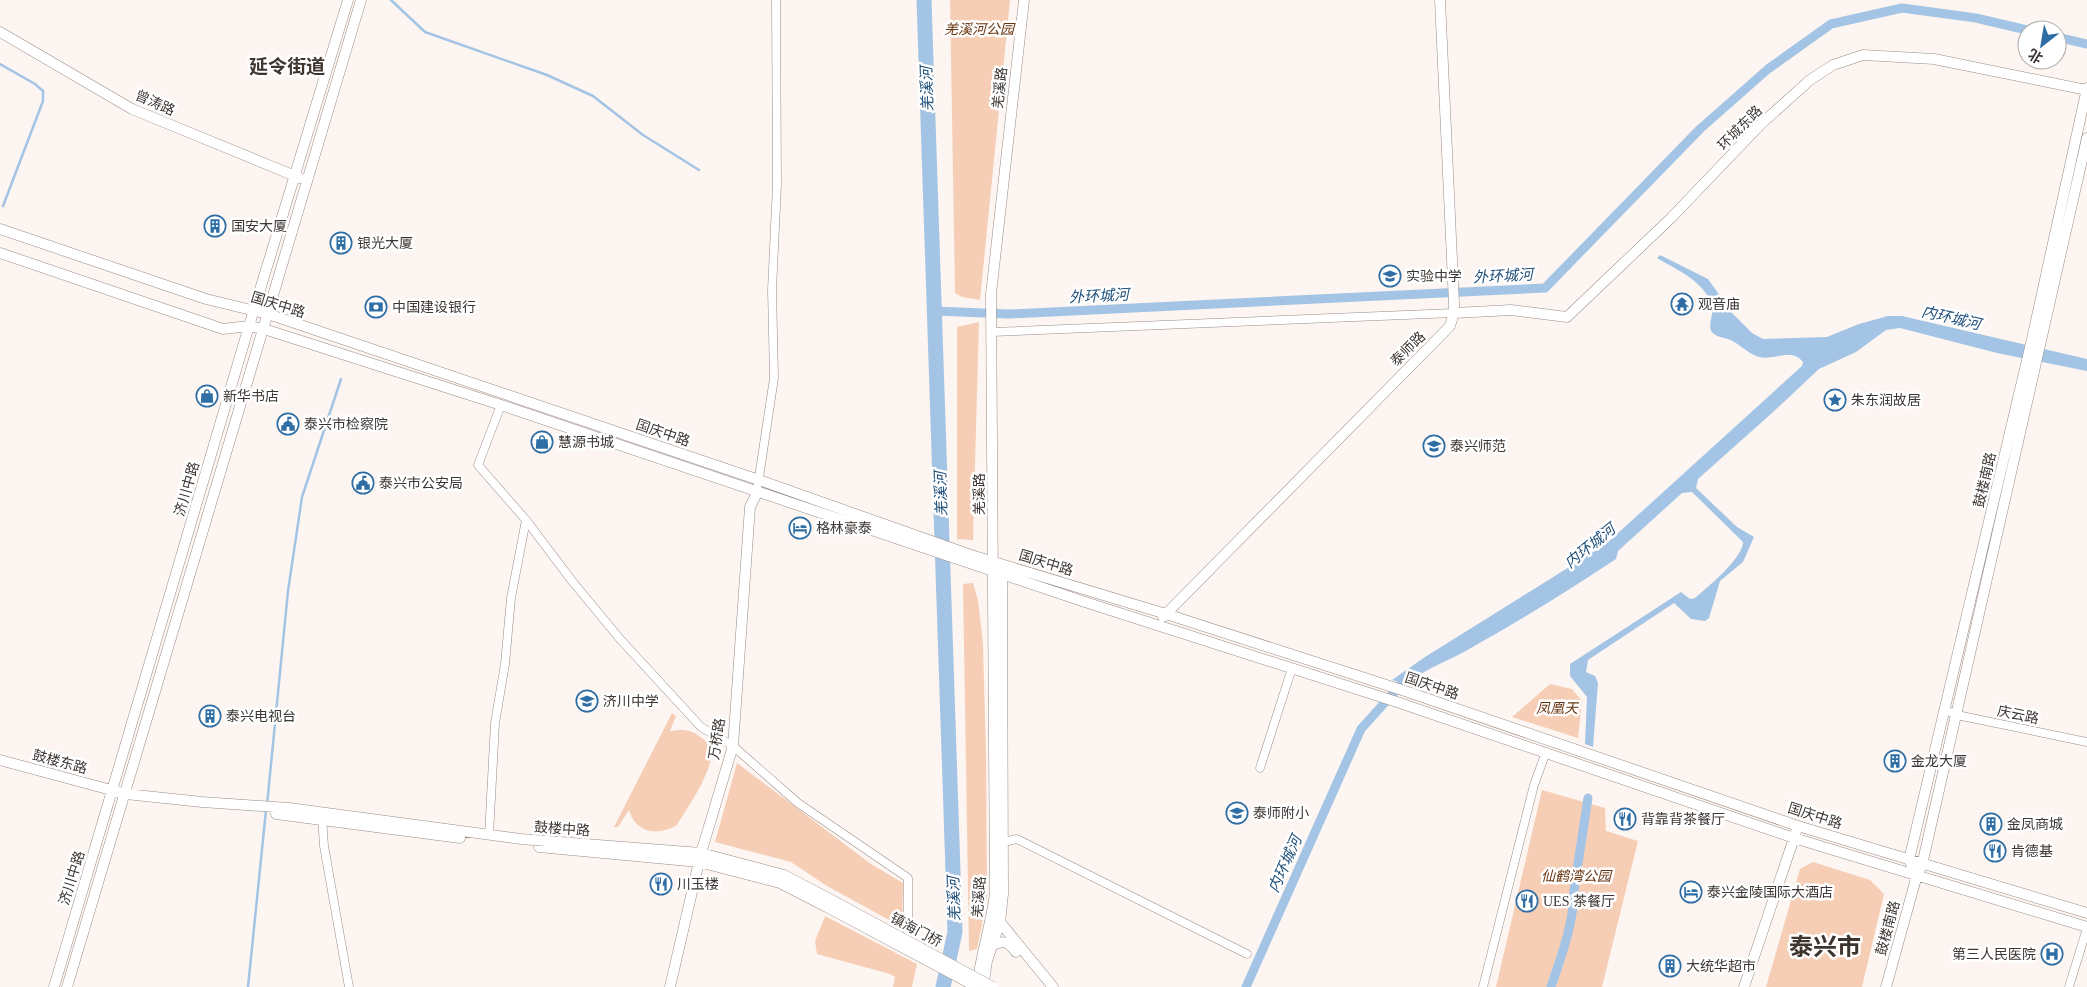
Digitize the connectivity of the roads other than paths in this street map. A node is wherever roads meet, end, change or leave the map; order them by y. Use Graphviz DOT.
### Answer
graph roads {
  1 [pos="348,0"];
  2 [pos="362,0"];
  3 [pos="776,0"];
  4 [pos="1024,0"];
  5 [pos="1440,0"];
  6 [pos="0,32"];
  7 [pos="2087,89"];
  8 [pos="2087,138"];
  9 [pos="295,177"];
  10 [pos="308,181"];
  11 [pos="0,229"];
  12 [pos="0,253"];
  13 [pos="1454,308"];
  14 [pos="254,311"];
  15 [pos="268,314"];
  16 [pos="249,326"];
  17 [pos="264,329"];
  18 [pos="992,332"];
  19 [pos="2037,340"];
  20 [pos="2031,367"];
  21 [pos="501,404"];
  22 [pos="759,480"];
  23 [pos="758,491"];
  24 [pos="526,520"];
  25 [pos="901,535"];
  26 [pos="998,568"];
  27 [pos="1166,614"];
  28 [pos="1155,624"];
  29 [pos="1292,668"];
  30 [pos="1945,710"];
  31 [pos="1957,715"];
  32 [pos="2087,742"];
  33 [pos="733,746"];
  34 [pos="1546,752"];
  35 [pos="0,760"];
  36 [pos="1260,768"];
  37 [pos="112,794"];
  38 [pos="125,797"];
  39 [pos="202,806"];
  40 [pos="322,816"];
  41 [pos="1798,826"];
  42 [pos="489,835"];
  43 [pos="1794,838"];
  44 [pos="999,843"];
  45 [pos="700,858"];
  46 [pos="1909,860"];
  47 [pos="1922,865"];
  48 [pos="1917,875"];
  49 [pos="825,901"];
  50 [pos="2087,913"];
  51 [pos="996,921"];
  52 [pos="2087,928"];
  53 [pos="908,932"];
  54 [pos="993,945"];
  55 [pos="1247,954"];
  56 [pos="54,987"];
  57 [pos="67,987"];
  58 [pos="349,987"];
  59 [pos="670,987"];
  60 [pos="977,987"];
  61 [pos="984,987"];
  62 [pos="993,987"];
  63 [pos="1045,987"];
  64 [pos="1053,987"];
  65 [pos="1483,987"];
  66 [pos="1744,987"];
  67 [pos="1886,987"];
  68 [pos="2069,987"];
  1 -- 9 [label="main road, 济川中路"];
  2 -- 10 [label="main road, 济川中路"];
  3 -- 22 [label="street"];
  4 -- 18 [label="main road, 羌溪路"];
  5 -- 13 [label="main road"];
  6 -- 9 [label="main road, 曾涛路"];
  7 -- 13 [label="main road, 环城东路"];
  7 -- 19 [label="main road, 鼓楼南路"];
  8 -- 19 [label="main road, 鼓楼南路"];
  9 -- 10 [label="main road, 曾涛路"];
  9 -- 14 [label="main road, 济川中路"];
  10 -- 15 [label="main road, 济川中路"];
  11 -- 14 [label="main road, 国庆中路"];
  12 -- 16 [label="main road, 国庆中路"];
  13 -- 18 [label="street"];
  13 -- 27 [label="main road, 泰师路"];
  14 -- 15 [label="main road, 国庆中路"];
  14 -- 16 [label="main road, 济川中路"];
  15 -- 17 [label="main road, 济川中路"];
  15 -- 22 [label="main road, 国庆中路"];
  16 -- 17 [label="main road, 国庆中路"];
  16 -- 37 [label="main road, 济川中路"];
  17 -- 21 [label="main road, 国庆中路"];
  17 -- 38 [label="main road, 济川中路"];
  18 -- 26 [label="main road, 羌溪路"];
  19 -- 20 [label="main road, 鼓楼南路"];
  20 -- 30 [label="main road, 鼓楼南路"];
  20 -- 31 [label="main road, 鼓楼南路"];
  21 -- 23 [label="main road, 国庆中路"];
  21 -- 24 [label="street"];
  22 -- 23 [label="street"];
  22 -- 25 [label="main road, 国庆中路"];
  23 -- 25 [label="main road, 国庆中路"];
  23 -- 33 [label="main road, 万桥路"];
  24 -- 33 [label="street"];
  24 -- 42 [label="street"];
  25 -- 26 [label="main road, 国庆中路"];
  26 -- 27 [label="main road, 国庆中路"];
  26 -- 28 [label="main road, 国庆中路"];
  26 -- 44 [label="main road, 羌溪路"];
  27 -- 28 [label="main road, 泰师路"];
  27 -- 41 [label="main road, 国庆中路"];
  28 -- 29 [label="main road, 国庆中路"];
  29 -- 34 [label="main road, 国庆中路"];
  29 -- 36 [label="street"];
  30 -- 31 [label="street, 庆云路"];
  30 -- 46 [label="main road, 鼓楼南路"];
  31 -- 32 [label="street, 庆云路"];
  31 -- 47 [label="main road, 鼓楼南路"];
  33 -- 45 [label="main road, 万桥路"];
  33 -- 53 [label="street"];
  34 -- 43 [label="main road, 国庆中路"];
  34 -- 65 [label="street"];
  35 -- 37 [label="main road, 鼓楼东路"];
  37 -- 38 [label="main road, 鼓楼东路"];
  37 -- 56 [label="main road, 济川中路"];
  38 -- 39 [label="main road, 鼓楼东路"];
  38 -- 57 [label="main road, 济川中路"];
  39 -- 40 [label="main road, 鼓楼中路"];
  40 -- 42 [label="main road, 鼓楼中路"];
  40 -- 45 [label="main road"];
  40 -- 58 [label="street"];
  41 -- 43 [label="main road"];
  41 -- 46 [label="main road, 国庆中路"];
  42 -- 45 [label="main road, 鼓楼中路"];
  43 -- 48 [label="main road, 国庆中路"];
  43 -- 66 [label="main road"];
  44 -- 51 [label="main road, 羌溪路"];
  44 -- 55 [label="street"];
  45 -- 49 [label="main road, 鼓楼中路"];
  45 -- 59 [label="main road, 万桥路"];
  46 -- 47 [label="main road, 国庆中路"];
  46 -- 48 [label="main road"];
  47 -- 48 [label="main road, 鼓楼南路"];
  47 -- 50 [label="main road, 国庆中路"];
  48 -- 52 [label="main road, 国庆中路"];
  48 -- 67 [label="main road, 鼓楼南路"];
  49 -- 60 [label="main road, bridge"];
  49 -- 62 [label="main road, 镇海门桥, bridge"];
  51 -- 54 [label="main road, 羌溪路"];
  51 -- 60 [label="main road, 羌溪路"];
  51 -- 64 [label="main road"];
  52 -- 68 [label="street"];
  54 -- 61 [label="main road, 羌溪路"];
  54 -- 63 [label="main road"];
}
